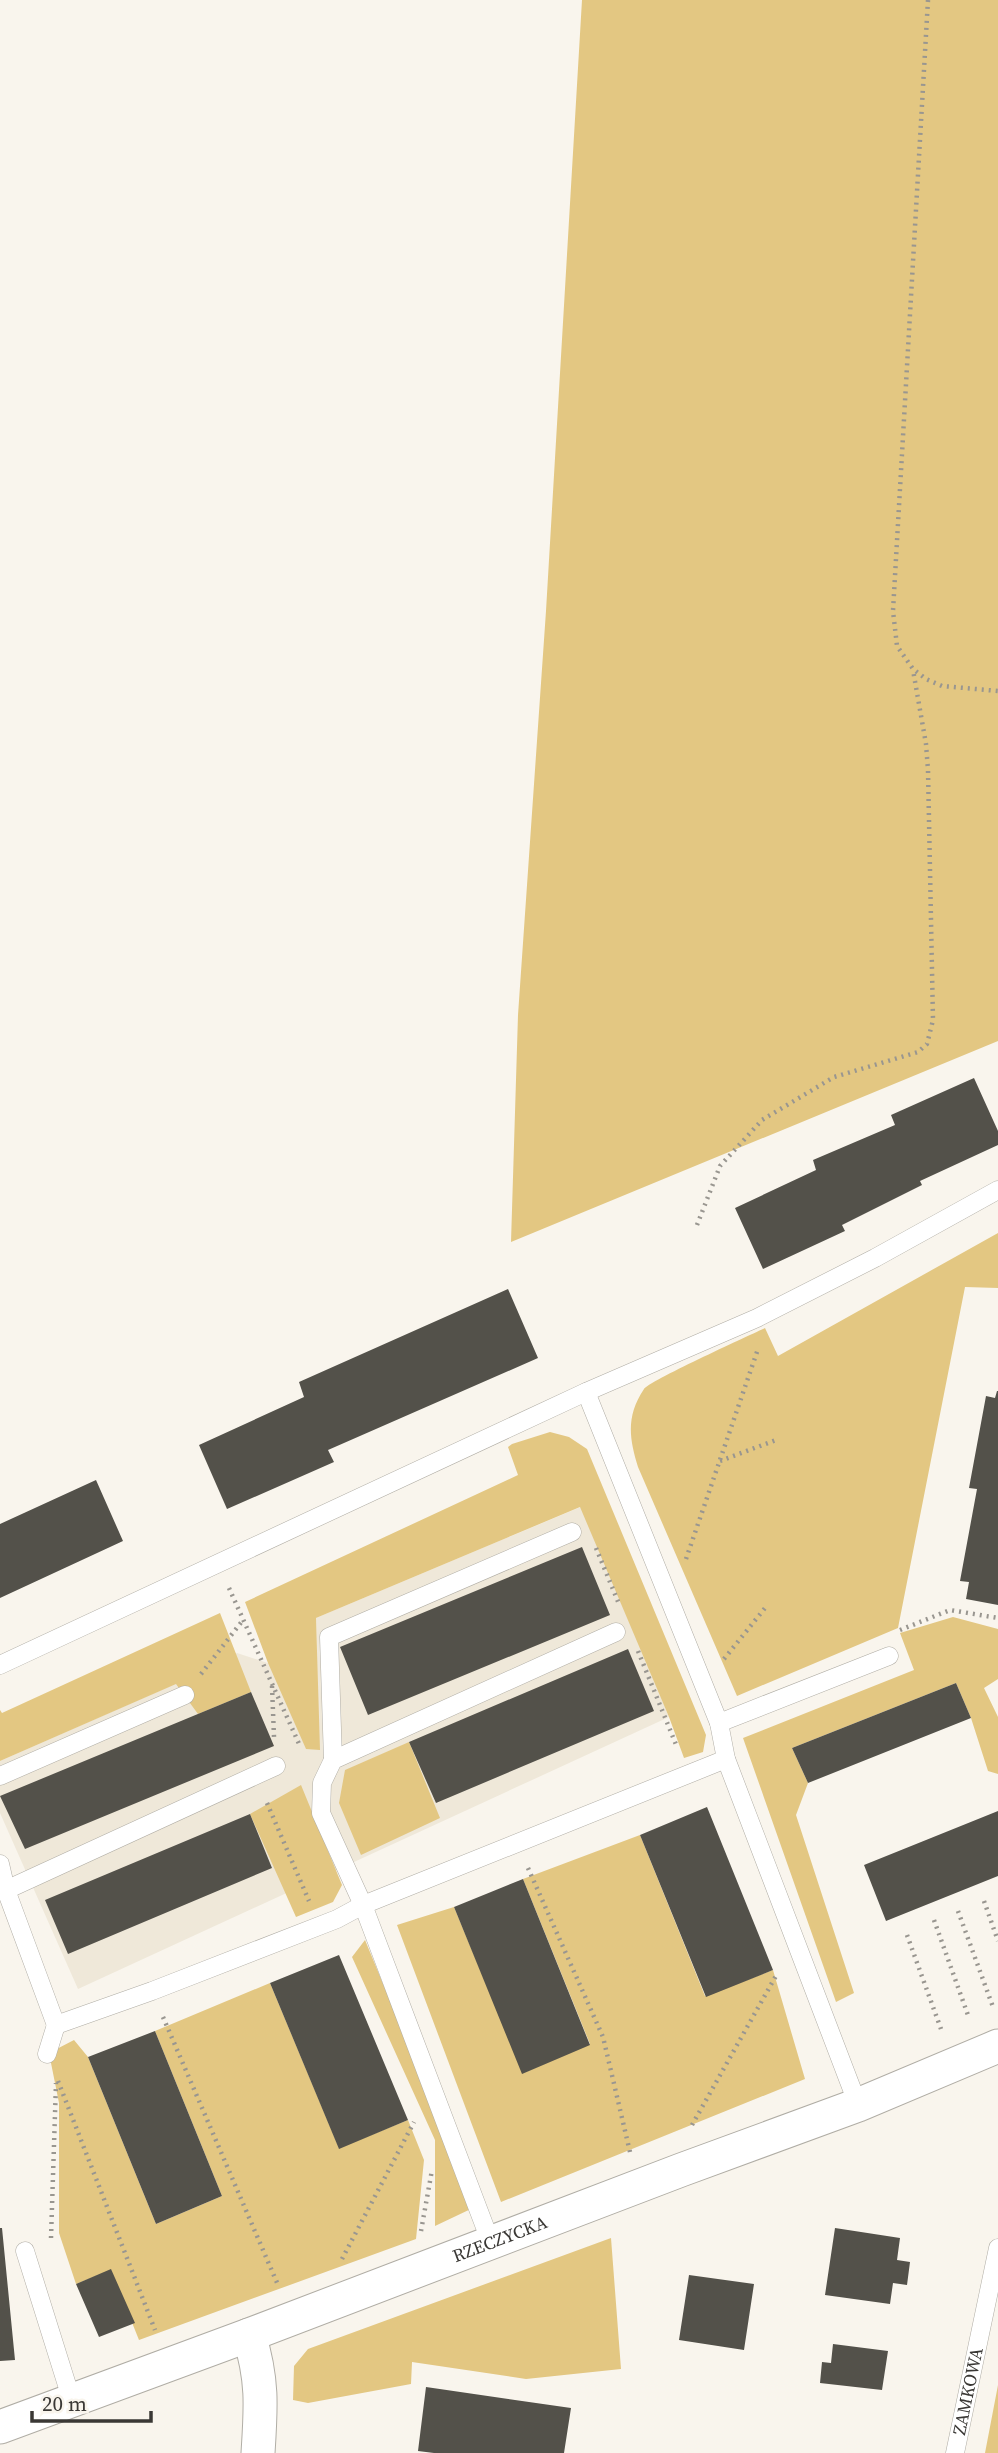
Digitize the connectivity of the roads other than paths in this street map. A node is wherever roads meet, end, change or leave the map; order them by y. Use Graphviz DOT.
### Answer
graph roads {
  1 [pos="998,1190"];
  2 [pos="586,1392"];
  3 [pos="572,1532"];
  4 [pos="616,1632"];
  5 [pos="889,1656"];
  6 [pos="0,1665"];
  7 [pos="185,1695"];
  8 [pos="719,1723"];
  9 [pos="726,1759"];
  10 [pos="333,1760"];
  11 [pos="276,1766"];
  12 [pos="0,1776"];
  13 [pos="0,1864"];
  14 [pos="6,1891"];
  15 [pos="363,1905"];
  16 [pos="56,2025"];
  17 [pos="998,2046"];
  18 [pos="47,2054"];
  19 [pos="858,2105"];
  20 [pos="491,2243"];
  21 [pos="998,2248"];
  22 [pos="25,2251"];
  23 [pos="249,2335"];
  24 [pos="72,2401"];
  25 [pos="0,2427"];
  26 [pos="258,2453"];
  27 [pos="955,2453"];
  1 -- 2 [label="lane"];
  2 -- 6 [label="lane"];
  2 -- 8 [label="lane"];
  3 -- 10 [label="lane"];
  4 -- 10 [label="lane"];
  5 -- 8 [label="lane"];
  7 -- 12 [label="lane"];
  8 -- 9 [label="lane"];
  9 -- 15 [label="lane"];
  9 -- 19 [label="lane"];
  10 -- 15 [label="lane"];
  11 -- 14 [label="lane"];
  13 -- 14 [label="lane"];
  14 -- 16 [label="lane"];
  15 -- 16 [label="lane"];
  15 -- 20 [label="lane"];
  16 -- 18 [label="lane"];
  17 -- 19 [label="street, RZECZYCKA"];
  19 -- 20 [label="street, RZECZYCKA"];
  20 -- 23 [label="street, RZECZYCKA"];
  21 -- 27 [label="lane, ZAMKOWA"];
  22 -- 24 [label="lane"];
  23 -- 24 [label="street, RZECZYCKA"];
  23 -- 26 [label="street"];
  24 -- 25 [label="street, RZECZYCKA"];
}
